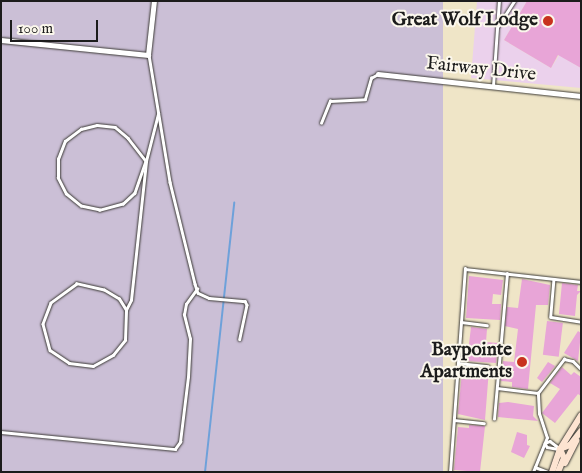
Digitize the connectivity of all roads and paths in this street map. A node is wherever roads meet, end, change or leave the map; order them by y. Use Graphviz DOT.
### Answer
graph roads {
  1 [pos="154,1"];
  2 [pos="499,1"];
  3 [pos="514,1"];
  4 [pos="497,28"];
  5 [pos="1,40"];
  6 [pos="148,54"];
  7 [pos="378,74"];
  8 [pos="493,86"];
  9 [pos="581,96"];
  10 [pos="158,114"];
  11 [pos="321,123"];
  12 [pos="146,161"];
  13 [pos="507,274"];
  14 [pos="554,279"];
  15 [pos="581,282"];
  16 [pos="197,289"];
  17 [pos="126,310"];
  18 [pos="461,322"];
  19 [pos="581,322"];
  20 [pos="487,325"];
  21 [pos="240,339"];
  22 [pos="458,363"];
  23 [pos="488,366"];
  24 [pos="581,369"];
  25 [pos="497,388"];
  26 [pos="538,393"];
  27 [pos="581,415"];
  28 [pos="494,419"];
  29 [pos="454,420"];
  30 [pos="484,423"];
  31 [pos="1,432"];
  32 [pos="581,432"];
  33 [pos="545,443"];
  34 [pos="560,449"];
  35 [pos="535,467"];
  36 [pos="450,472"];
  37 [pos="533,472"];
  38 [pos="548,472"];
  39 [pos="552,472"];
  40 [pos="558,472"];
  41 [pos="562,472"];
  1 -- 6 [label="street"];
  2 -- 4 [label="lane"];
  3 -- 4 [label="lane"];
  4 -- 8 [label="lane"];
  5 -- 6 [label="street"];
  6 -- 10 [label="lane"];
  7 -- 8 [label="street, Fairway Drive"];
  7 -- 11 [label="lane"];
  8 -- 9 [label="street, Fairway Drive"];
  10 -- 12 [label="lane"];
  10 -- 16 [label="lane"];
  12 -- 12 [label="lane"];
  12 -- 17 [label="lane"];
  13 -- 14 [label="lane"];
  13 -- 18 [label="lane"];
  13 -- 25 [label="lane"];
  14 -- 15 [label="lane"];
  14 -- 19 [label="lane"];
  16 -- 21 [label="lane"];
  16 -- 31 [label="lane"];
  17 -- 17 [label="lane"];
  18 -- 20 [label="lane"];
  18 -- 22 [label="lane"];
  22 -- 23 [label="lane"];
  22 -- 29 [label="lane"];
  24 -- 26 [label="lane"];
  25 -- 26 [label="lane"];
  25 -- 28 [label="lane"];
  26 -- 33 [label="lane"];
  27 -- 34 [label="street"];
  29 -- 30 [label="lane"];
  29 -- 36 [label="lane"];
  32 -- 34 [label="street"];
  32 -- 41 [label="street"];
  33 -- 34 [label="lane"];
  33 -- 34 [label="lane"];
  33 -- 35 [label="lane"];
  34 -- 39 [label="street"];
  34 -- 40 [label="street"];
  35 -- 37 [label="lane"];
  35 -- 38 [label="lane"];
}
